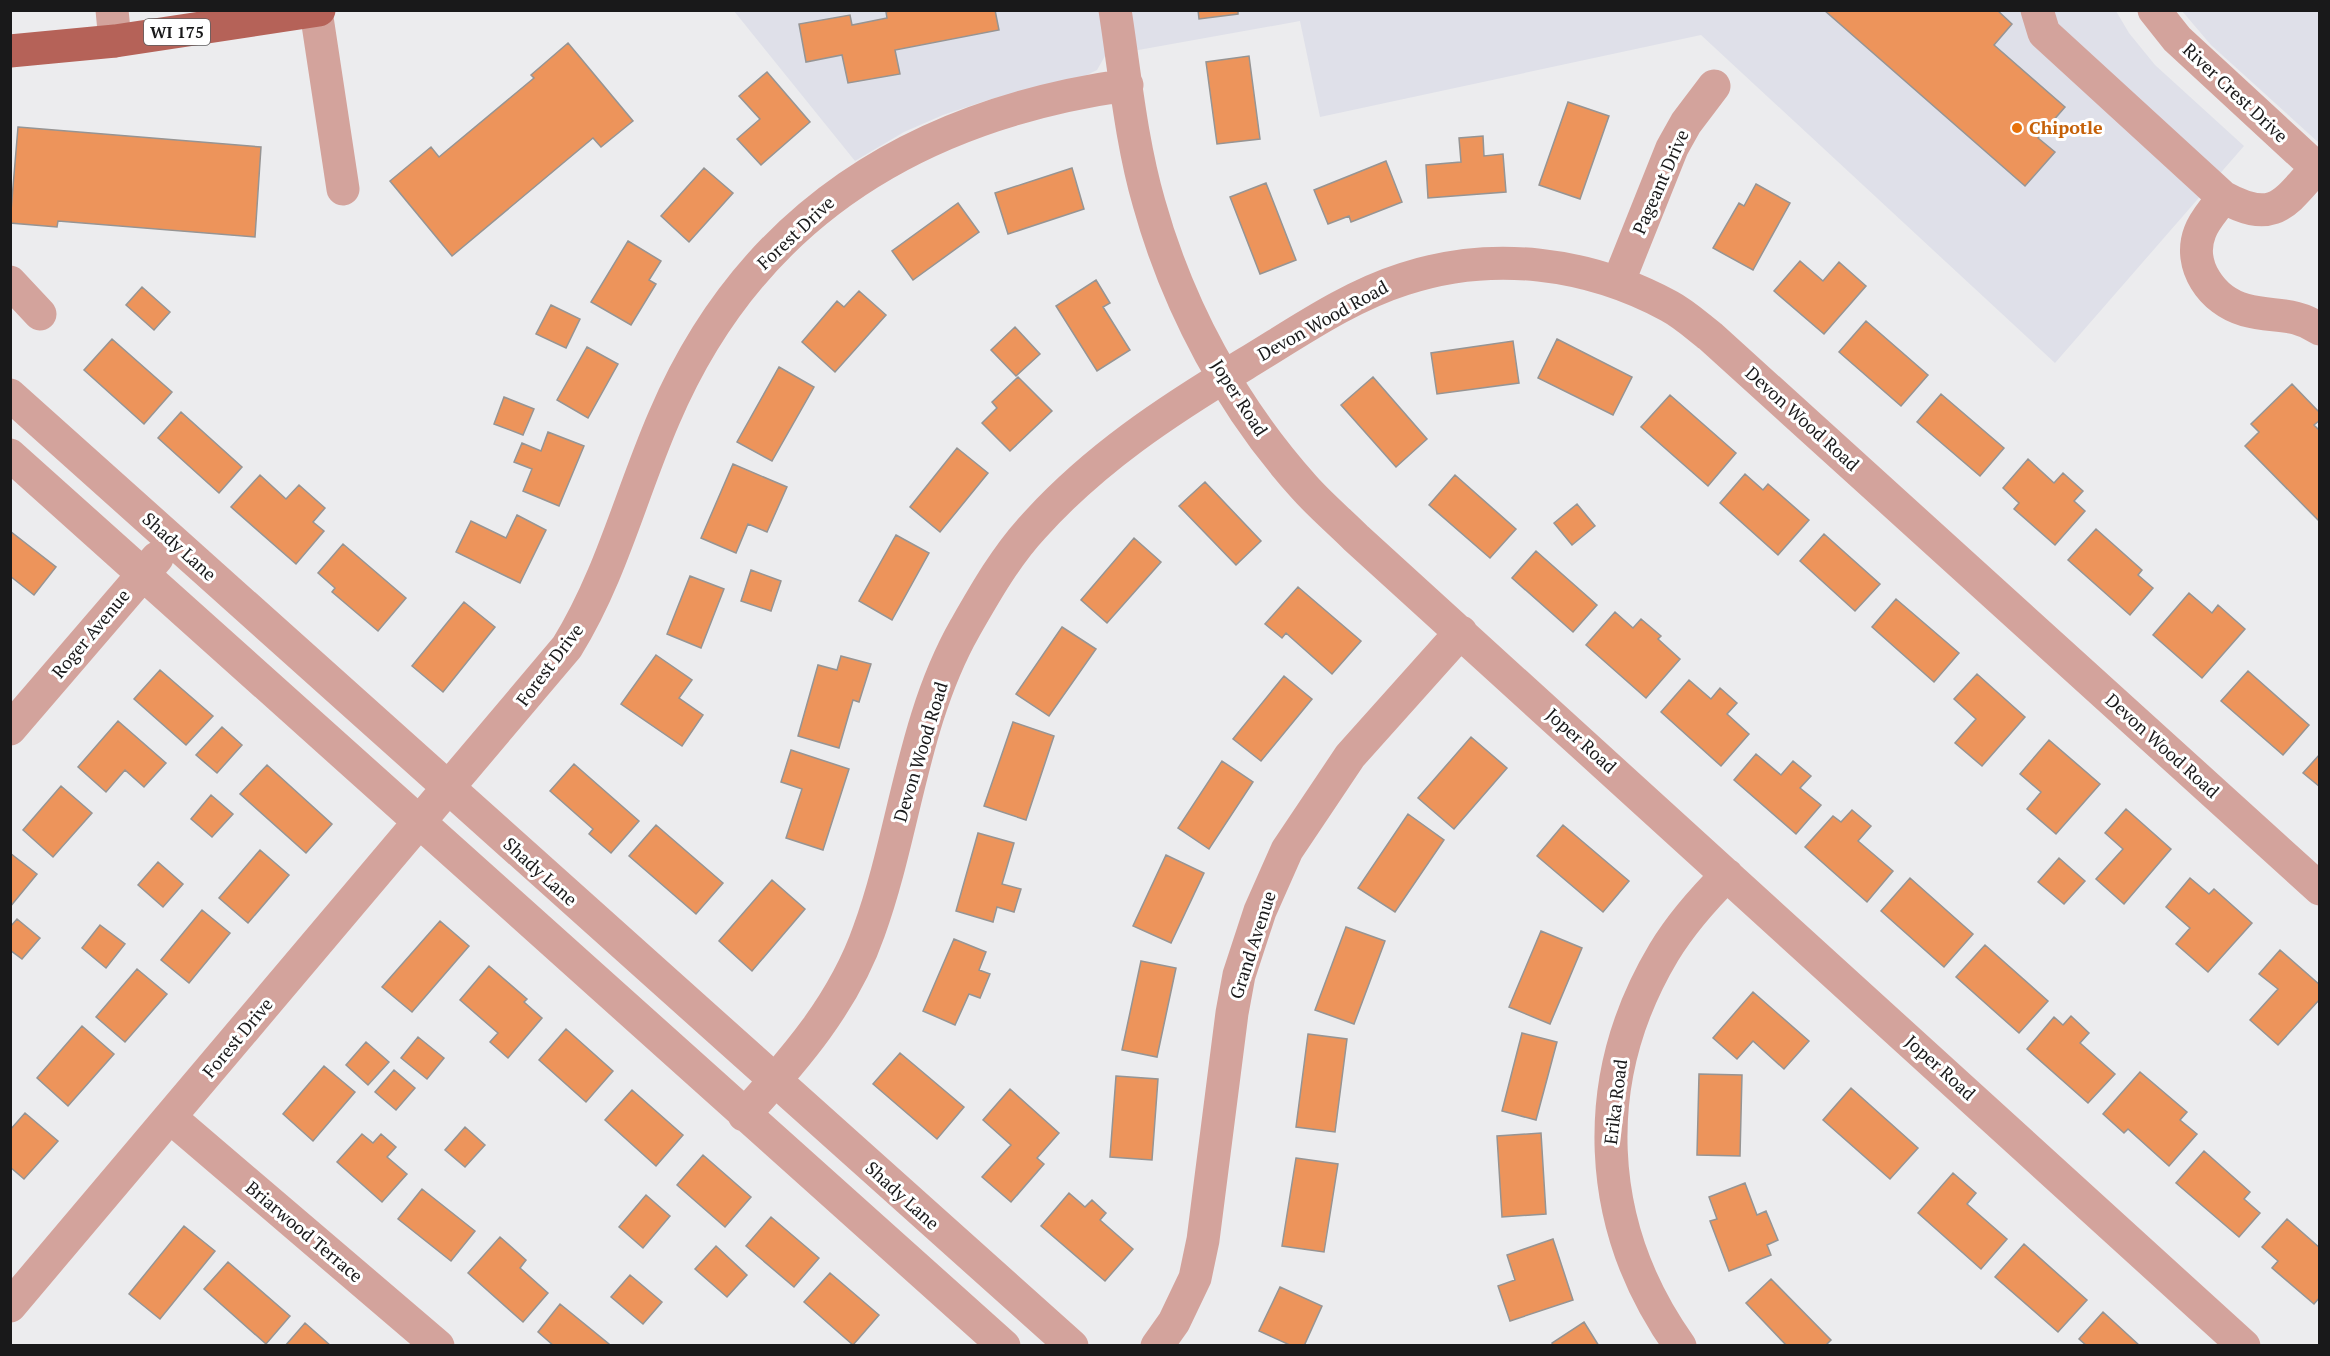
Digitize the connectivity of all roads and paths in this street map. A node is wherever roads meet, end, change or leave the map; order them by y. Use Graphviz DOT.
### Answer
graph roads {
  1 [pos="1115,10"];
  2 [pos="2037,10"];
  3 [pos="2154,10"];
  4 [pos="317,11"];
  5 [pos="114,26"];
  6 [pos="10,51"];
  7 [pos="1127,85"];
  8 [pos="1714,86"];
  9 [pos="2318,167"];
  10 [pos="343,189"];
  11 [pos="2223,197"];
  12 [pos="10,282"];
  13 [pos="1618,283"];
  14 [pos="40,314"];
  15 [pos="2319,329"];
  16 [pos="1224,376"];
  17 [pos="10,395"];
  18 [pos="10,455"];
  19 [pos="172,541"];
  20 [pos="142,574"];
  21 [pos="1461,632"];
  22 [pos="10,729"];
  23 [pos="448,790"];
  24 [pos="420,824"];
  25 [pos="1727,874"];
  26 [pos="2319,889"];
  27 [pos="776,1081"];
  28 [pos="744,1115"];
  29 [pos="171,1118"];
  30 [pos="10,1305"];
  31 [pos="438,1346"];
  32 [pos="1004,1346"];
  33 [pos="1072,1346"];
  34 [pos="1157,1346"];
  35 [pos="1680,1346"];
  36 [pos="2244,1346"];
  1 -- 7 [label="street, Joper Road"];
  2 -- 11 [label="street"];
  3 -- 9 [label="street, River Crest Drive"];
  4 -- 5 [label="main road, WI 175"];
  4 -- 10 [label="street"];
  5 -- 6 [label="main road, WI 175"];
  7 -- 16 [label="street, Joper Road"];
  7 -- 23 [label="street, Forest Drive"];
  8 -- 13 [label="street, Pageant Drive"];
  9 -- 11 [label="street"];
  11 -- 15 [label="street"];
  12 -- 14 [label="street"];
  13 -- 16 [label="street, Devon Wood Road"];
  13 -- 26 [label="street, Devon Wood Road"];
  16 -- 21 [label="street, Joper Road"];
  16 -- 27 [label="street, Devon Wood Road"];
  17 -- 19 [label="street, Shady Lane"];
  18 -- 20 [label="street"];
  19 -- 20 [label="street, Roger Avenue"];
  19 -- 23 [label="street, Shady Lane"];
  20 -- 22 [label="street, Roger Avenue"];
  20 -- 24 [label="street"];
  21 -- 25 [label="street, Joper Road"];
  21 -- 34 [label="street, Grand Avenue"];
  23 -- 24 [label="street, Forest Drive"];
  23 -- 27 [label="street, Shady Lane"];
  24 -- 28 [label="street"];
  24 -- 29 [label="street, Forest Drive"];
  25 -- 35 [label="street, Erika Road"];
  25 -- 36 [label="street, Joper Road"];
  27 -- 28 [label="street, Devon Wood Road"];
  27 -- 33 [label="street, Shady Lane"];
  28 -- 32 [label="street"];
  29 -- 30 [label="street, Forest Drive"];
  29 -- 31 [label="street, Briarwood Terrace"];
}
